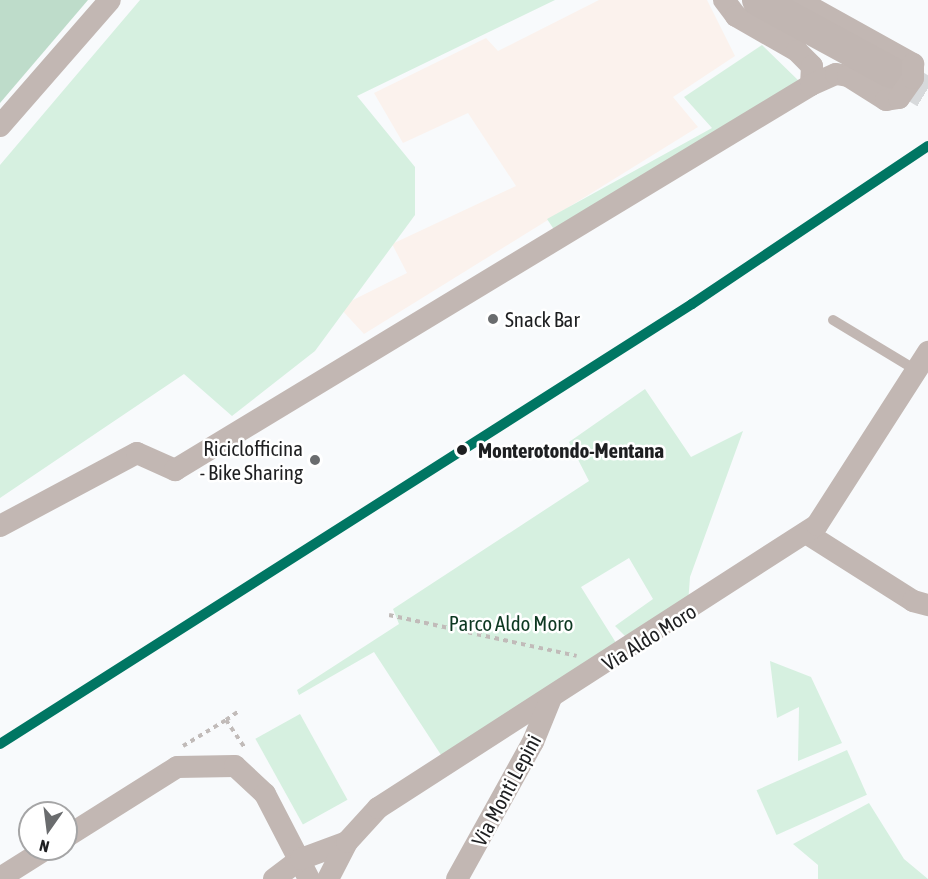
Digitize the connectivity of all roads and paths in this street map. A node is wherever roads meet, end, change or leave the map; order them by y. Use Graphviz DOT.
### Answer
graph roads {
  1 [pos="110,0"];
  2 [pos="724,0"];
  3 [pos="758,0"];
  4 [pos="798,0"];
  5 [pos="899,80"];
  6 [pos="811,85"];
  7 [pos="0,126"];
  8 [pos="833,320"];
  9 [pos="924,367"];
  10 [pos="0,526"];
  11 [pos="806,533"];
  12 [pos="928,605"];
  13 [pos="389,615"];
  14 [pos="594,671"];
  15 [pos="551,698"];
  16 [pos="239,711"];
  17 [pos="226,720"];
  18 [pos="78,829"];
  19 [pos="347,842"];
  20 [pos="27,861"];
  21 [pos="305,869"];
  22 [pos="0,878"];
  23 [pos="274,879"];
  24 [pos="328,879"];
  25 [pos="457,879"];
  1 -- 7 [label="street"];
  2 -- 6 [label="street"];
  3 -- 5 [label="main road"];
  4 -- 5 [label="street"];
  5 -- 6 [label="street"];
  6 -- 10 [label="street"];
  8 -- 9 [label="lane"];
  9 -- 11 [label="street, Via Aldo Moro"];
  11 -- 12 [label="street"];
  11 -- 14 [label="street, Via Aldo Moro"];
  13 -- 14 [label="path"];
  14 -- 15 [label="street, Via Aldo Moro"];
  15 -- 19 [label="street, Via Aldo Moro"];
  15 -- 25 [label="street, Via Monti Lepini"];
  16 -- 17 [label="path"];
  18 -- 21 [label="street"];
  19 -- 21 [label="street"];
  19 -- 24 [label="street, Via Aldo Moro"];
  20 -- 22 [label="street"];
  21 -- 23 [label="street"];
}
